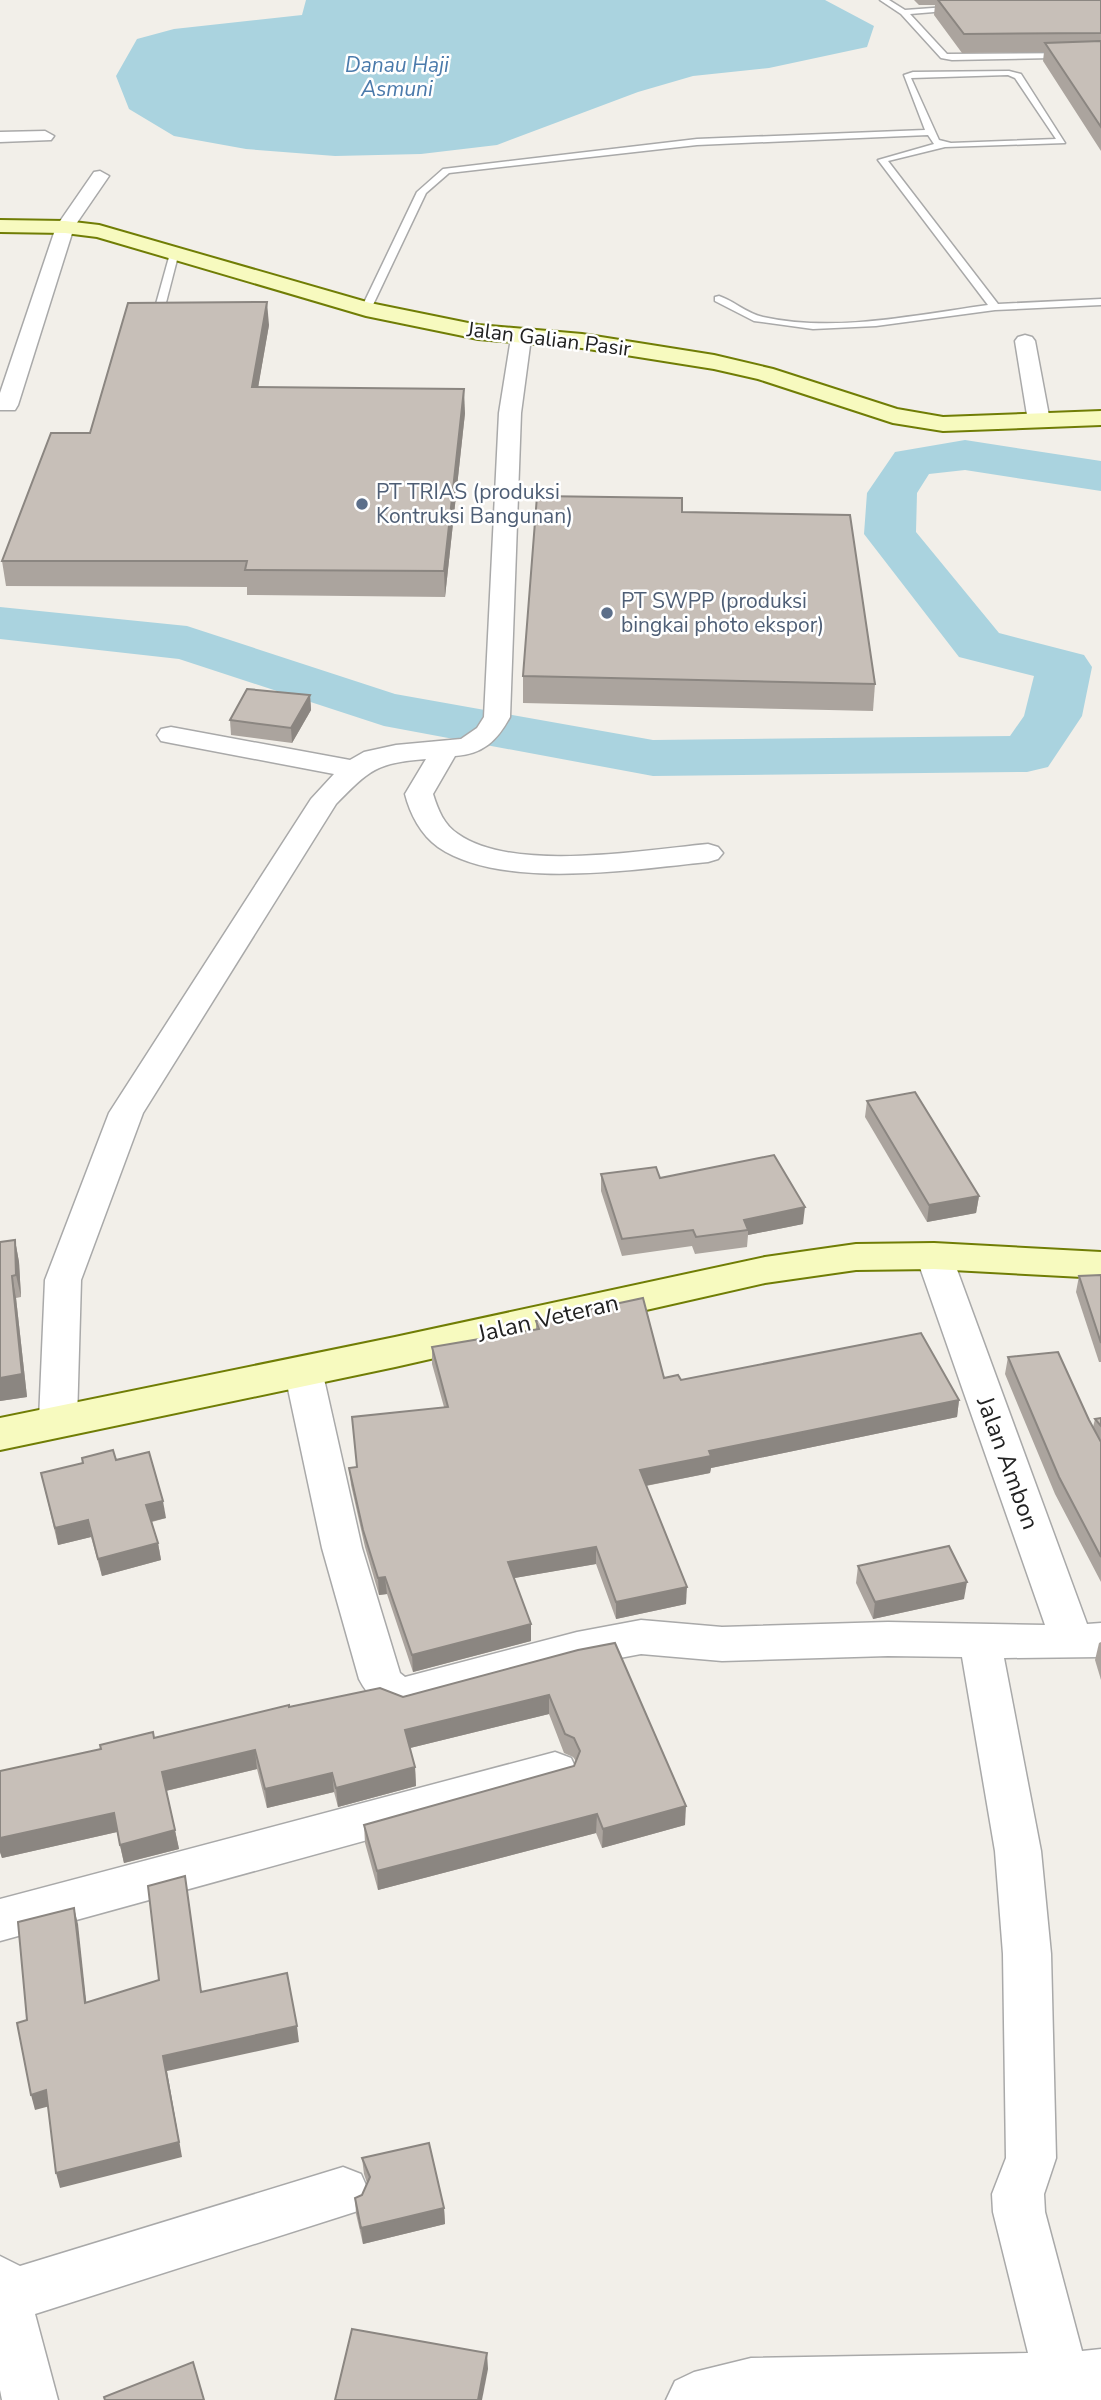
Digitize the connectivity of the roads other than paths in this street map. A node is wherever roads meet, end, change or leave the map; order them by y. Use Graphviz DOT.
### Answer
graph roads {
  1 [pos="884,0"];
  2 [pos="966,8"];
  3 [pos="904,12"];
  4 [pos="1101,55"];
  5 [pos="931,132"];
  6 [pos="46,136"];
  7 [pos="0,137"];
  8 [pos="942,145"];
  9 [pos="100,176"];
  10 [pos="0,226"];
  11 [pos="65,227"];
  12 [pos="174,253"];
  13 [pos="719,299"];
  14 [pos="1101,302"];
  15 [pos="995,307"];
  16 [pos="366,309"];
  17 [pos="156,322"];
  18 [pos="520,338"];
  19 [pos="1025,341"];
  20 [pos="7,405"];
  21 [pos="1101,418"];
  22 [pos="1039,421"];
  23 [pos="170,735"];
  24 [pos="445,750"];
  25 [pos="354,769"];
  26 [pos="708,853"];
  27 [pos="934,1256"];
  28 [pos="1101,1265"];
  29 [pos="303,1370"];
  30 [pos="58,1420"];
  31 [pos="0,1434"];
  32 [pos="980,1641"];
  33 [pos="1086,1641"];
  34 [pos="555,1772"];
  35 [pos="0,1920"];
  36 [pos="343,2192"];
  37 [pos="1,2290"];
  38 [pos="1082,2378"];
  39 [pos="18,2385"];
  40 [pos="694,2400"];
  1 -- 3 [label="lane"];
  2 -- 3 [label="lane"];
  3 -- 4 [label="lane"];
  5 -- 8 [label="lane"];
  5 -- 8 [label="lane"];
  5 -- 16 [label="lane"];
  6 -- 7 [label="street"];
  8 -- 15 [label="lane"];
  9 -- 11 [label="street"];
  10 -- 11 [label="street, Jalan Galian Pasir"];
  11 -- 12 [label="street, Jalan Galian Pasir"];
  11 -- 20 [label="street"];
  12 -- 16 [label="street, Jalan Galian Pasir"];
  12 -- 17 [label="lane"];
  13 -- 15 [label="lane"];
  14 -- 15 [label="lane"];
  16 -- 18 [label="street, Jalan Galian Pasir"];
  18 -- 22 [label="street, Jalan Galian Pasir"];
  18 -- 24 [label="street"];
  19 -- 22 [label="street"];
  21 -- 22 [label="street, Jalan Galian Pasir"];
  23 -- 25 [label="street"];
  24 -- 25 [label="street"];
  24 -- 26 [label="street"];
  25 -- 30 [label="street"];
  27 -- 28 [label="street, Jalan Veteran"];
  27 -- 29 [label="street, Jalan Veteran"];
  27 -- 33 [label="street, Jalan Ambon"];
  29 -- 30 [label="street, Jalan Veteran"];
  29 -- 32 [label="street"];
  30 -- 31 [label="street, Jalan Veteran"];
  32 -- 33 [label="street"];
  32 -- 38 [label="street"];
  34 -- 35 [label="street"];
  36 -- 37 [label="street"];
  37 -- 39 [label="street"];
  38 -- 40 [label="street"];
}
